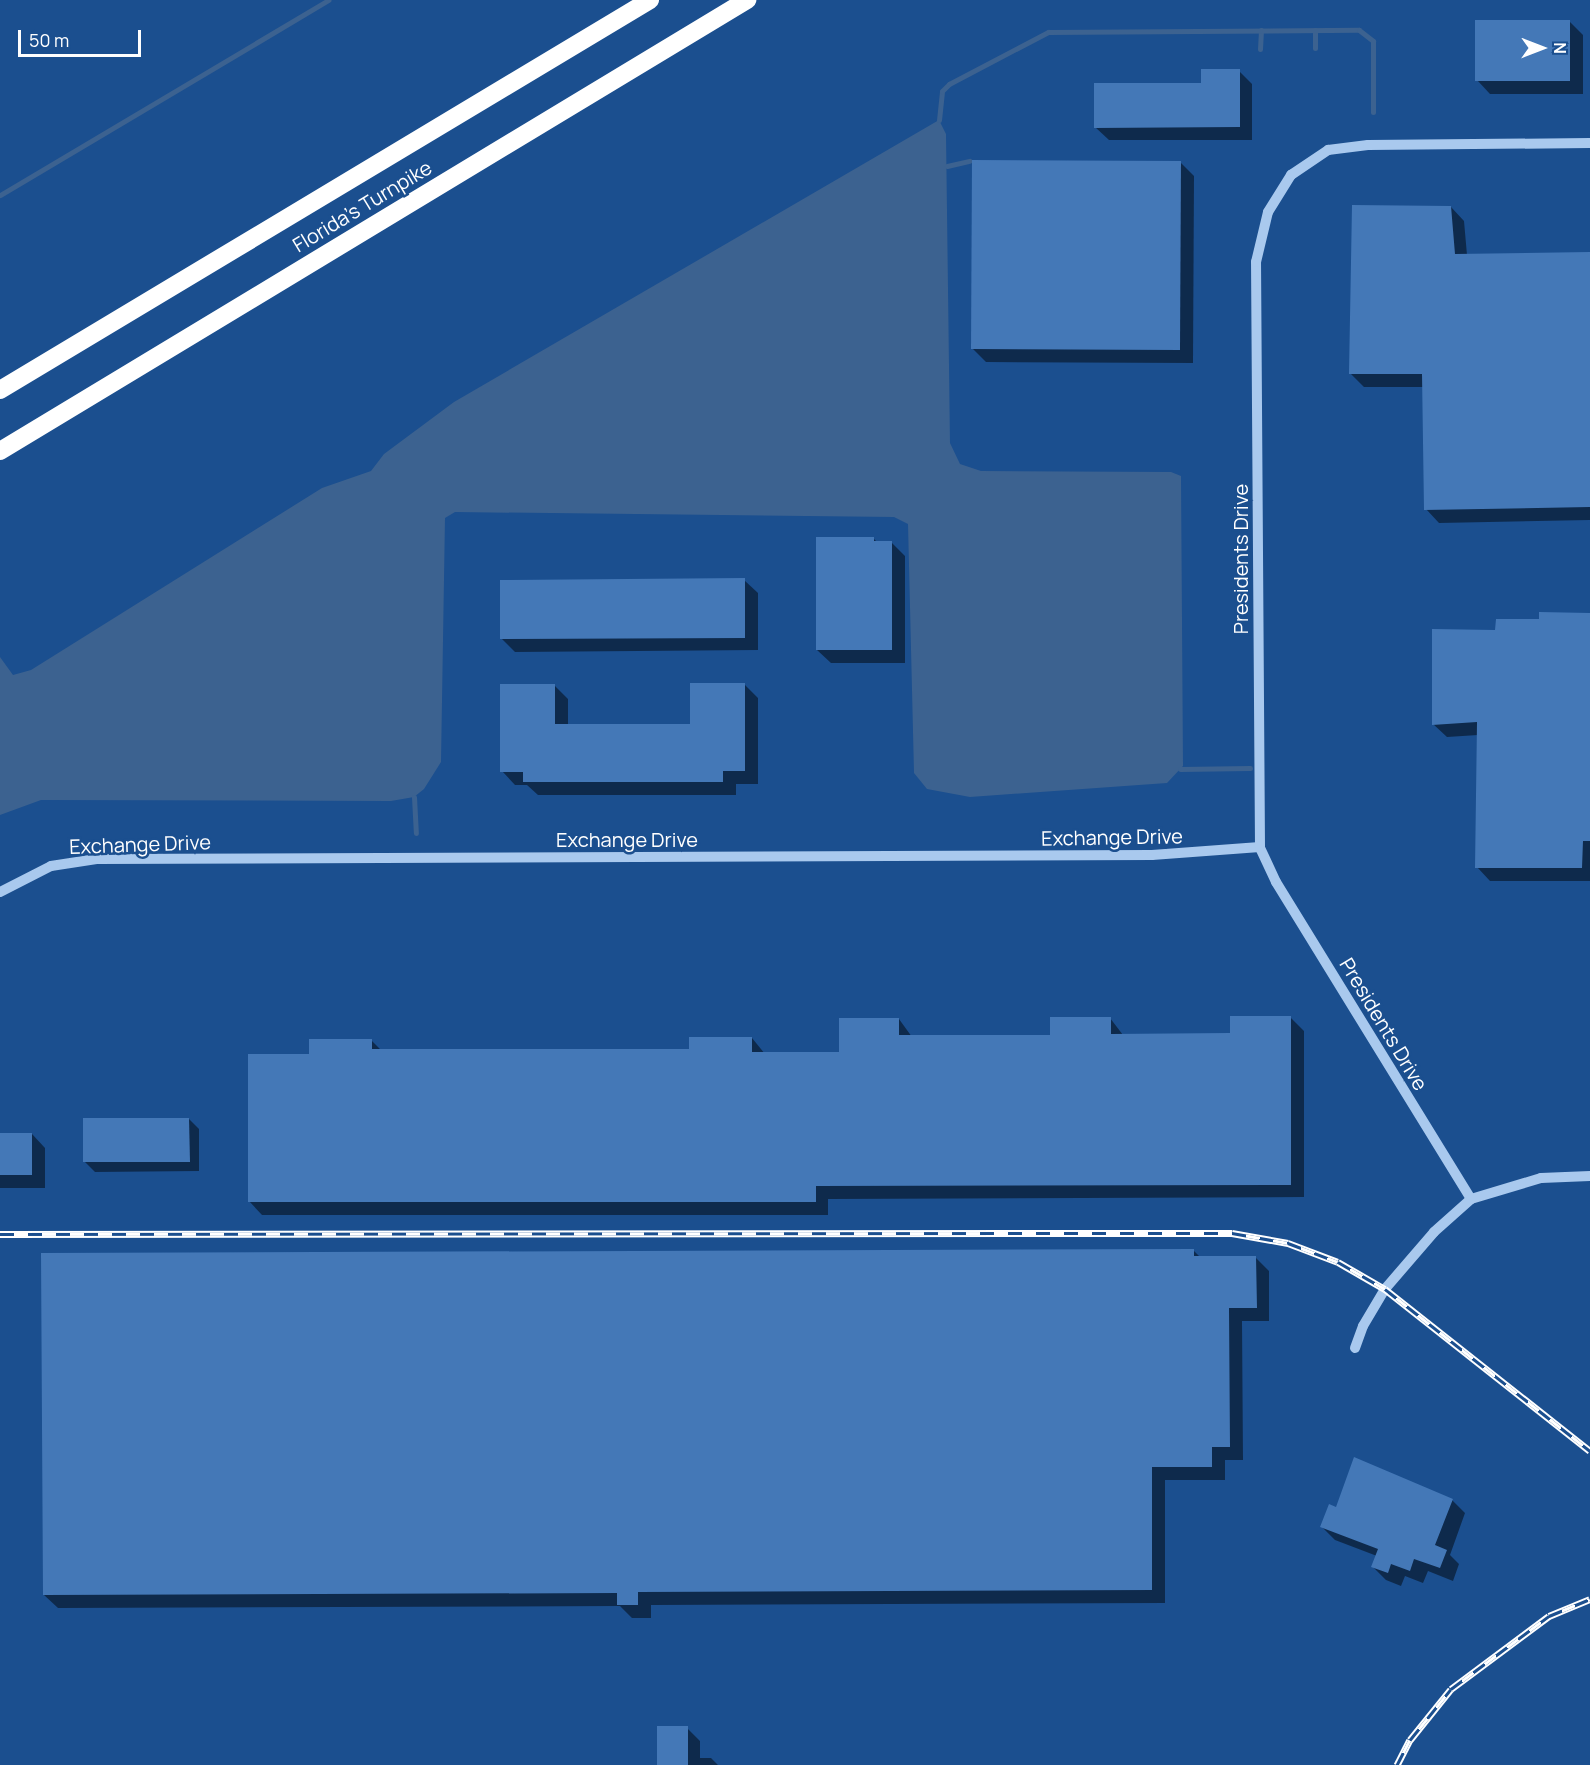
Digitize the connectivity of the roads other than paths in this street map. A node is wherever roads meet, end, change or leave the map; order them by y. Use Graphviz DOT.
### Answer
graph roads {
  1 [pos="650,0"];
  2 [pos="747,0"];
  3 [pos="1590,143"];
  4 [pos="0,390"];
  5 [pos="0,451"];
  6 [pos="1260,847"];
  7 [pos="0,892"];
  8 [pos="1590,1176"];
  9 [pos="1471,1199"];
  10 [pos="1355,1348"];
  1 -- 4 [label="highway, Florida's Turnpike"];
  2 -- 5 [label="highway, Florida's Turnpike"];
  3 -- 6 [label="street, Presidents Drive"];
  6 -- 7 [label="street, Exchange Drive"];
  6 -- 9 [label="street, Presidents Drive"];
  8 -- 9 [label="street"];
  9 -- 10 [label="street"];
}
